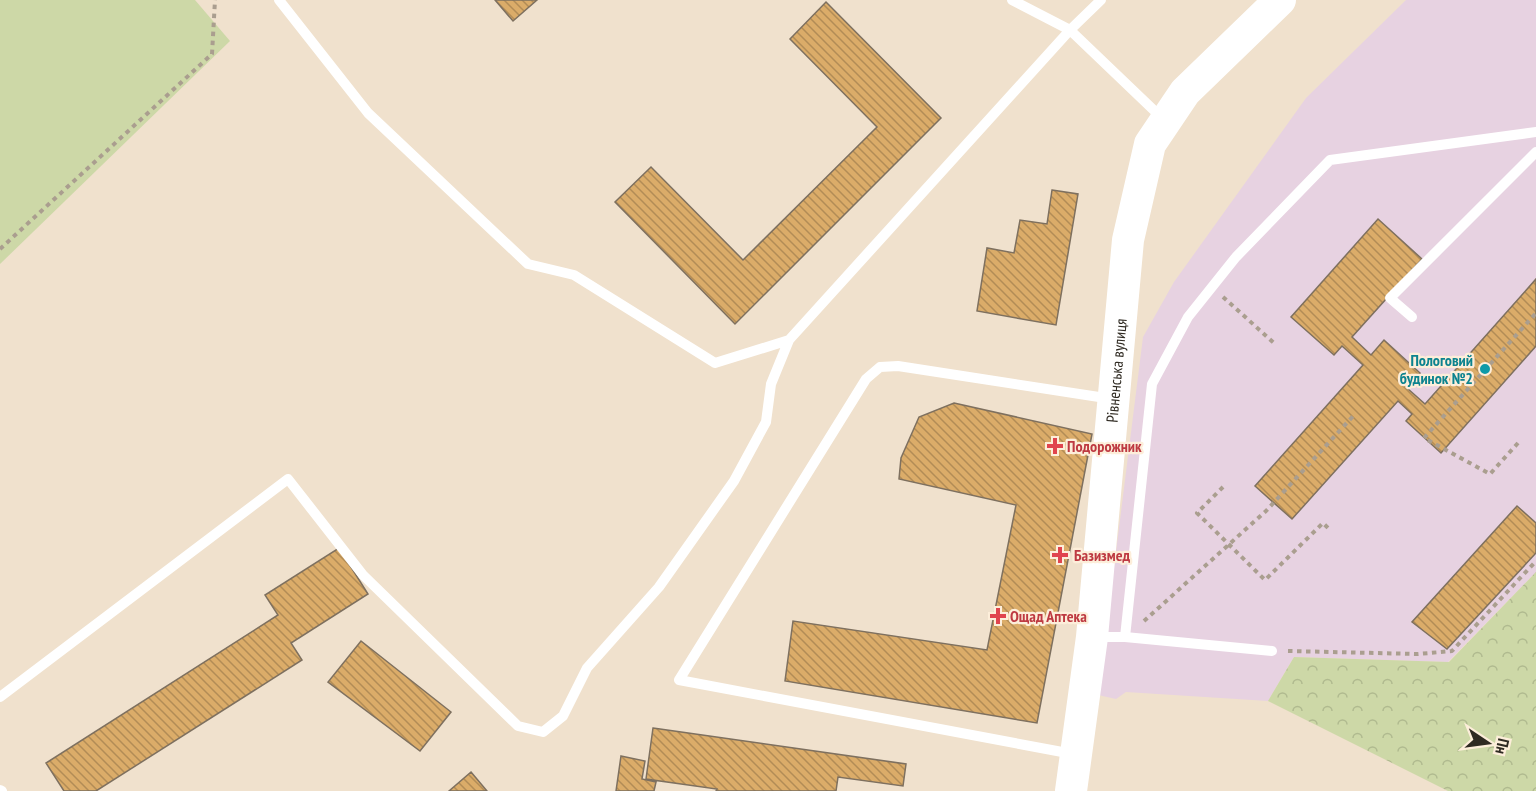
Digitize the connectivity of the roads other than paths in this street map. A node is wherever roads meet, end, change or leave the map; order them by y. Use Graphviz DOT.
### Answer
graph roads {
  1 [pos="279,0"];
  2 [pos="1012,0"];
  3 [pos="1101,0"];
  4 [pos="1280,0"];
  5 [pos="1070,30"];
  6 [pos="1165,121"];
  7 [pos="1536,132"];
  8 [pos="1536,152"];
  9 [pos="1412,317"];
  10 [pos="789,340"];
  11 [pos="1112,399"];
  12 [pos="1092,637"];
  13 [pos="1125,637"];
  14 [pos="1272,651"];
  15 [pos="0,697"];
  16 [pos="1076,754"];
  17 [pos="1071,791"];
  1 -- 10 [label="lane"];
  2 -- 5 [label="lane"];
  3 -- 5 [label="lane"];
  4 -- 6 [label="street, Рівненська вулиця"];
  5 -- 6 [label="lane"];
  5 -- 10 [label="lane"];
  6 -- 11 [label="street, Рівненська вулиця"];
  7 -- 13 [label="lane"];
  8 -- 9 [label="lane"];
  10 -- 15 [label="lane"];
  11 -- 12 [label="street, Рівненська вулиця"];
  11 -- 16 [label="lane"];
  12 -- 13 [label="lane"];
  12 -- 16 [label="street, Рівненська вулиця"];
  13 -- 14 [label="lane"];
  16 -- 17 [label="street, Рівненська вулиця"];
}
